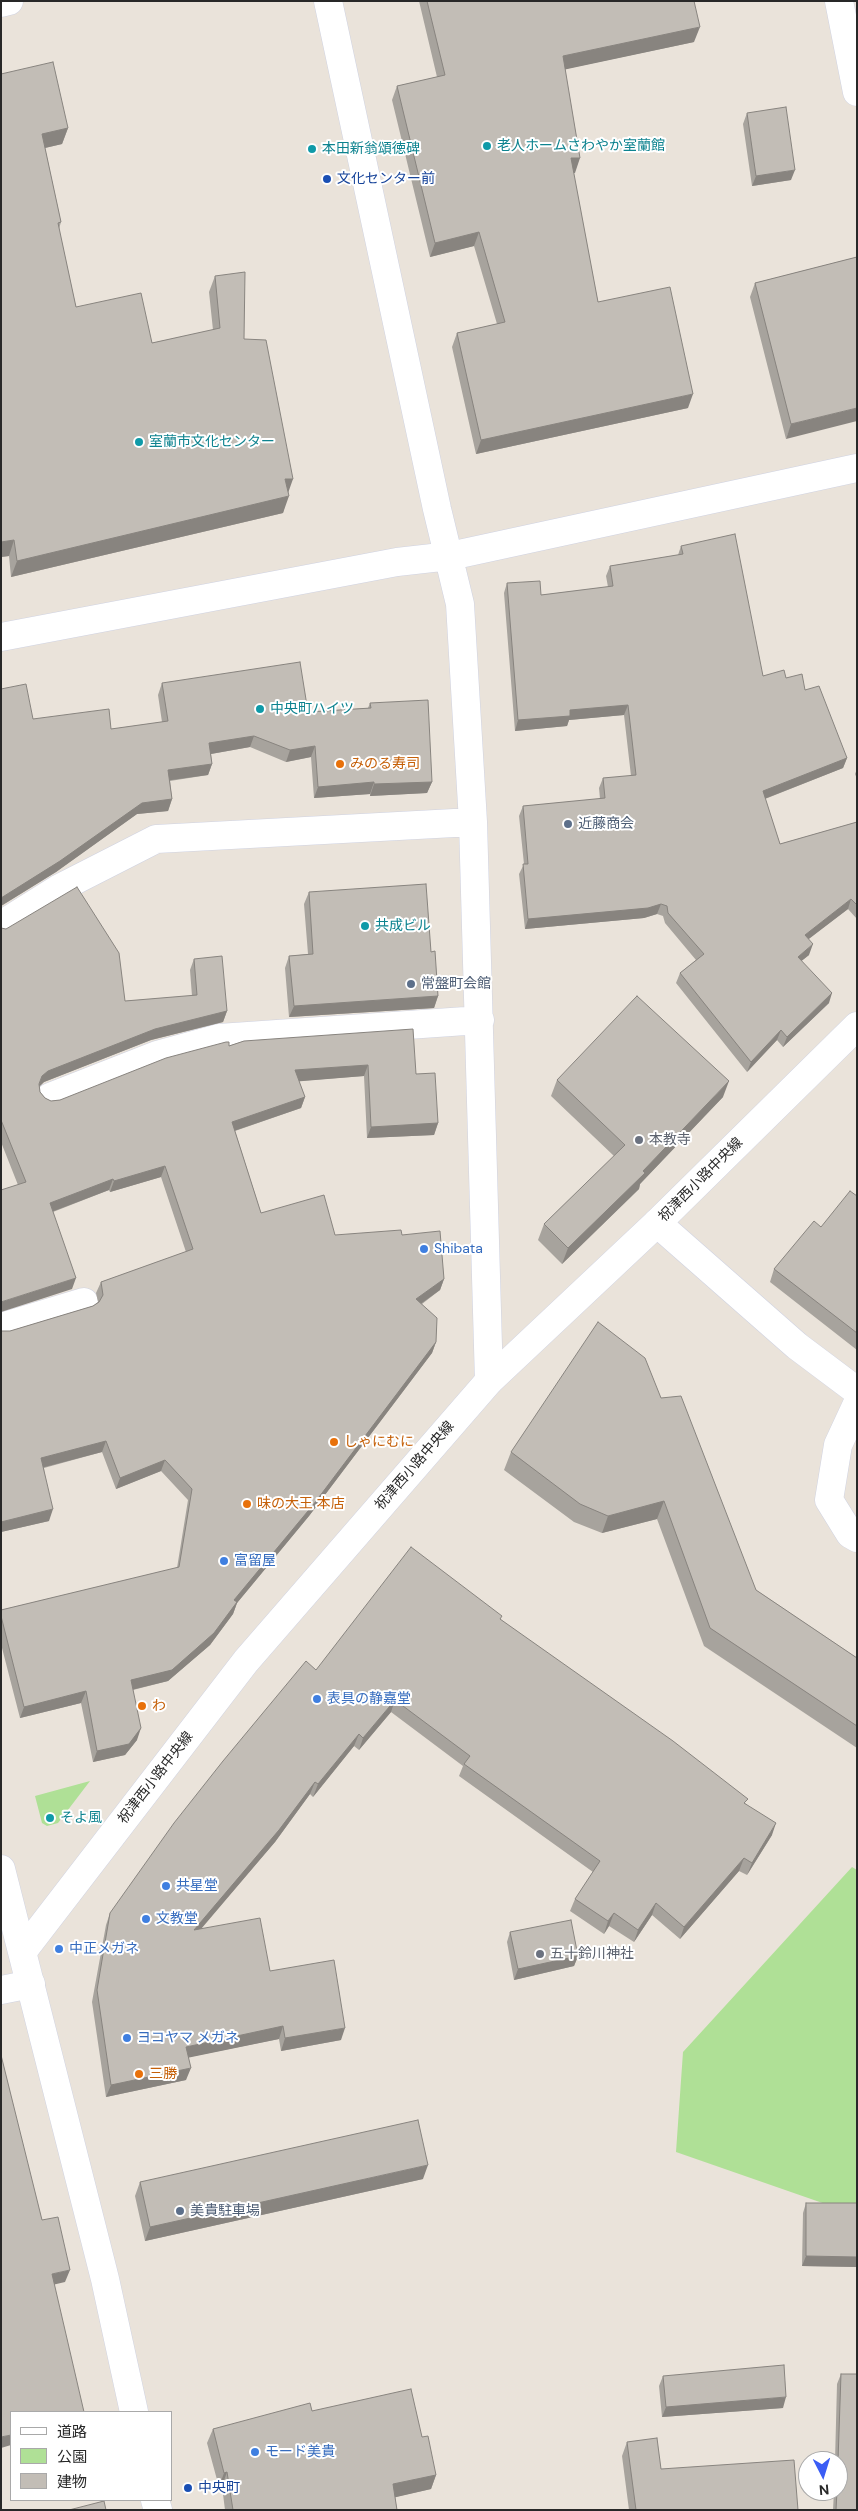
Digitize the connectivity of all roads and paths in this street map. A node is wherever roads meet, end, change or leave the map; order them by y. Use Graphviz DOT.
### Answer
graph roads {
  1 [pos="9,1"];
  2 [pos="328,1"];
  3 [pos="838,1"];
  4 [pos="1,3"];
  5 [pos="857,92"];
  6 [pos="857,468"];
  7 [pos="450,556"];
  8 [pos="1,637"];
  9 [pos="473,822"];
  10 [pos="1,925"];
  11 [pos="480,1020"];
  12 [pos="857,1026"];
  13 [pos="50,1097"];
  14 [pos="657,1223"];
  15 [pos="84,1302"];
  16 [pos="1,1327"];
  17 [pos="490,1381"];
  18 [pos="857,1390"];
  19 [pos="857,1404"];
  20 [pos="857,1538"];
  21 [pos="1,1869"];
  22 [pos="22,1951"];
  23 [pos="30,1984"];
  24 [pos="1,1990"];
  25 [pos="134,2411"];
  1 -- 4 [label="street"];
  2 -- 7 [label="street"];
  3 -- 5 [label="street"];
  6 -- 7 [label="street"];
  7 -- 8 [label="street"];
  7 -- 9 [label="street"];
  9 -- 10 [label="street"];
  9 -- 11 [label="street"];
  11 -- 13 [label="street"];
  11 -- 17 [label="street"];
  12 -- 14 [label="street, 祝津西小路中央線"];
  14 -- 17 [label="street, 祝津西小路中央線"];
  14 -- 18 [label="street"];
  15 -- 16 [label="street"];
  17 -- 22 [label="street, 祝津西小路中央線"];
  19 -- 20 [label="street"];
  21 -- 22 [label="street"];
  22 -- 23 [label="street"];
  23 -- 24 [label="street"];
  23 -- 25 [label="street"];
}
